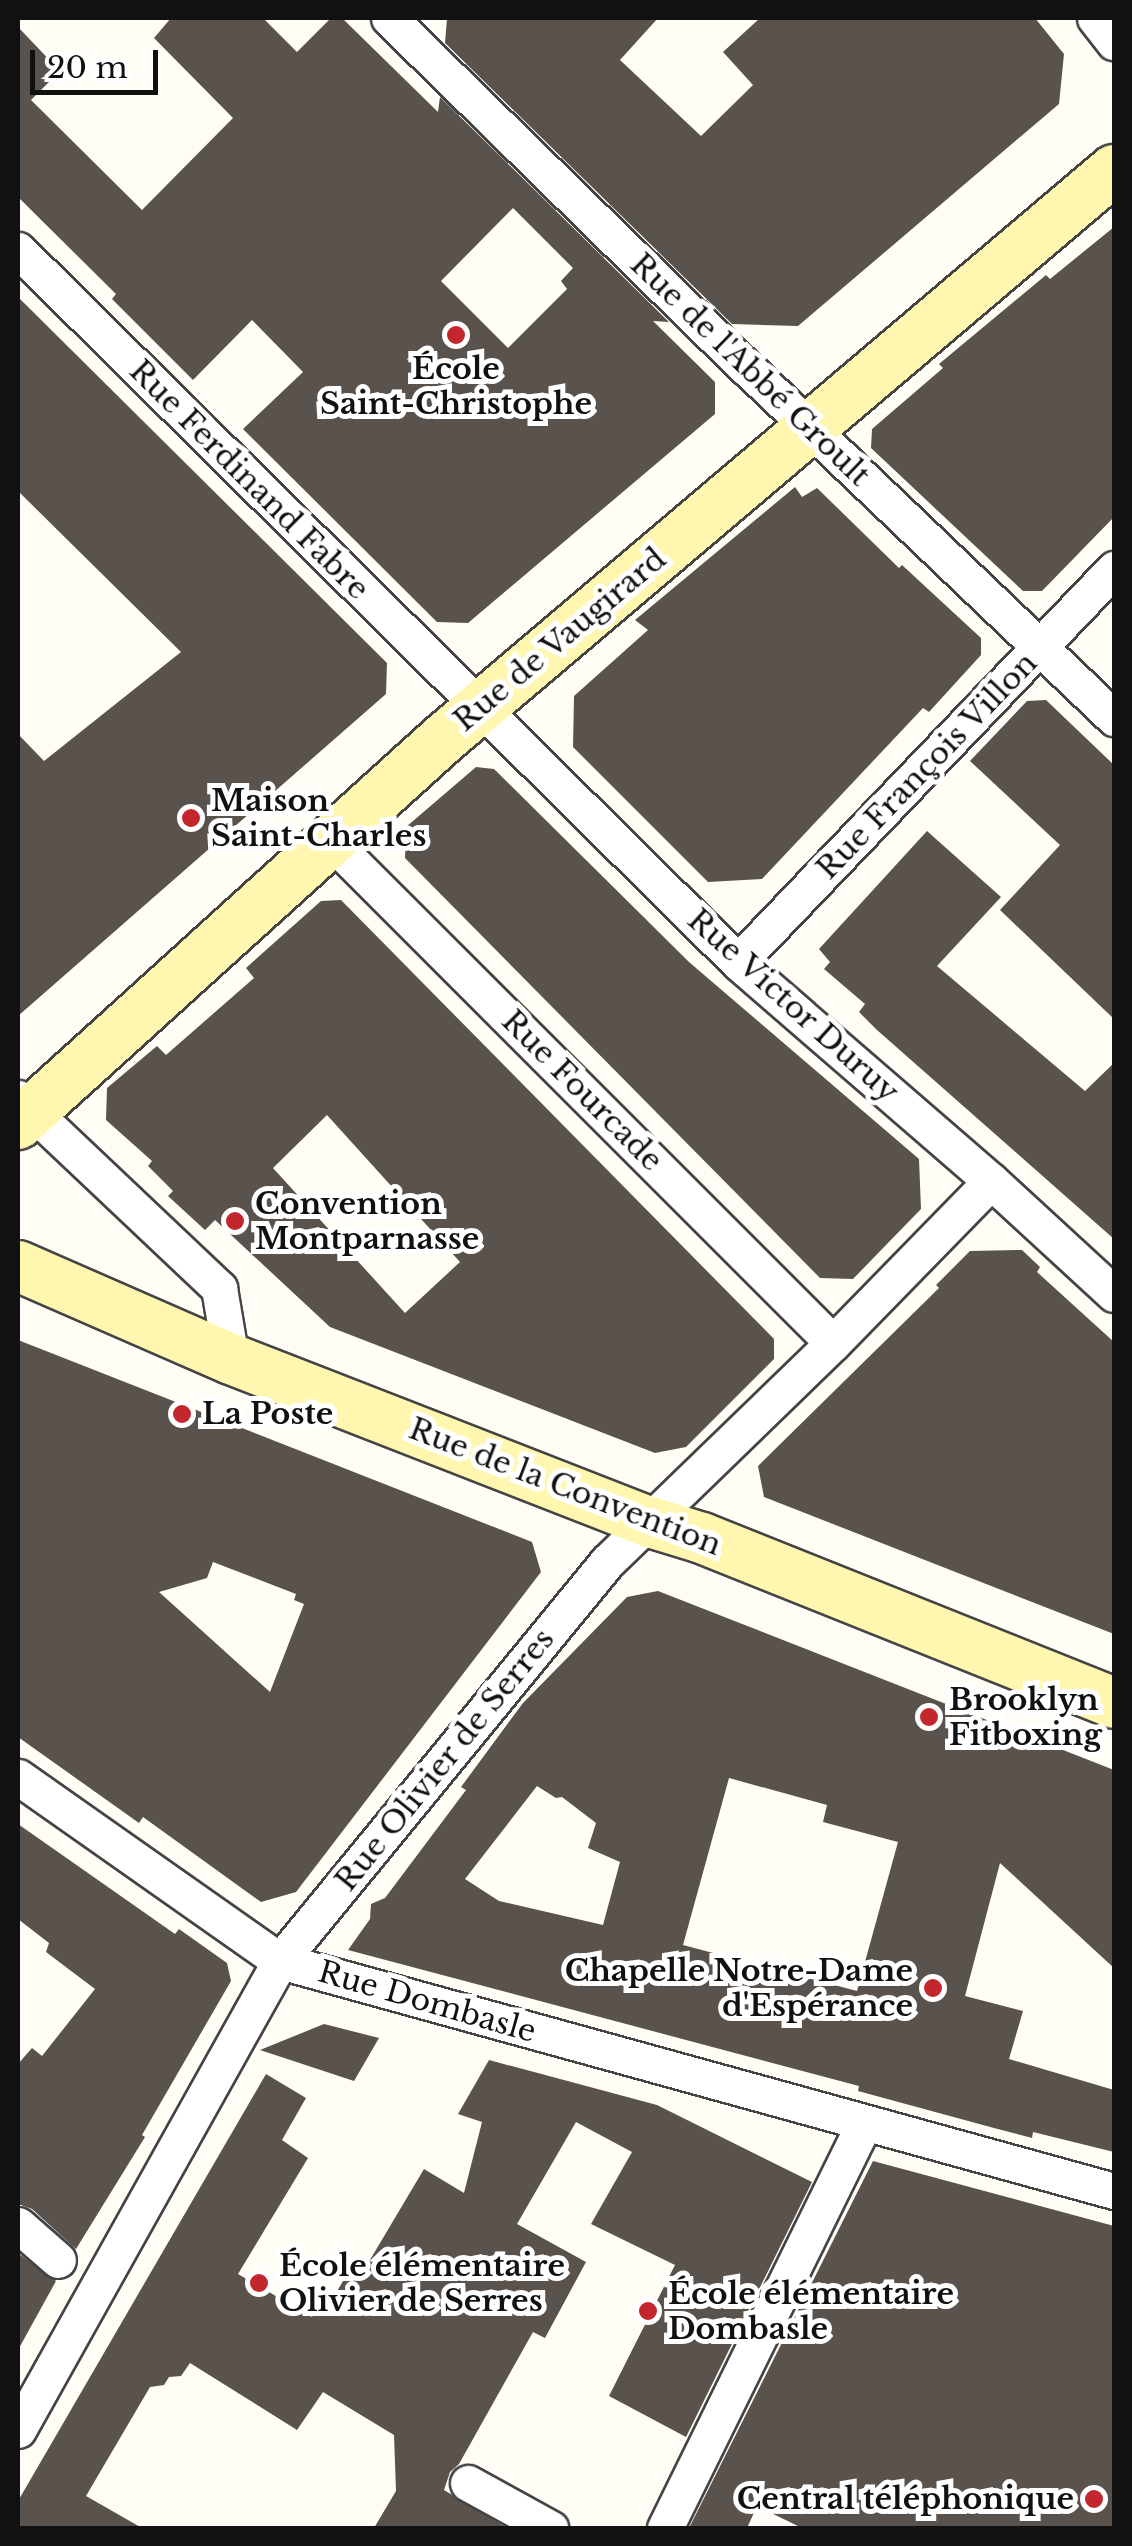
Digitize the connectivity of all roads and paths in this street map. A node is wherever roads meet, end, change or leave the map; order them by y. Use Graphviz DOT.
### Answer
graph roads {
  1 [pos="388,18"];
  2 [pos="1095,18"];
  3 [pos="1114,42"];
  4 [pos="1114,170"];
  5 [pos="18,250"];
  6 [pos="809,427"];
  7 [pos="1114,569"];
  8 [pos="1041,648"];
  9 [pos="481,708"];
  10 [pos="1114,718"];
  11 [pos="330,840"];
  12 [pos="738,962"];
  13 [pos="22,1110"];
  14 [pos="991,1181"];
  15 [pos="18,1266"];
  16 [pos="1114,1294"];
  17 [pos="833,1343"];
  18 [pos="231,1359"];
  19 [pos="650,1522"];
  20 [pos="1114,1704"];
  21 [pos="18,1777"];
  22 [pos="280,1961"];
  23 [pos="864,2124"];
  24 [pos="1114,2191"];
  25 [pos="18,2224"];
  26 [pos="58,2260"];
  27 [pos="18,2430"];
  28 [pos="468,2484"];
  29 [pos="550,2528"];
  30 [pos="666,2528"];
  1 -- 6 [label="street, Rue de l'Abbé Groult"];
  2 -- 3 [label="street"];
  4 -- 6 [label="main road, Rue de Vaugirard"];
  5 -- 9 [label="street, Rue Ferdinand Fabre"];
  6 -- 8 [label="street, Rue de l'Abbé Groult"];
  6 -- 9 [label="main road, Rue de Vaugirard"];
  7 -- 8 [label="street, Rue François Villon"];
  8 -- 10 [label="street, Rue de l'Abbé Groult"];
  8 -- 12 [label="street, Rue François Villon"];
  9 -- 11 [label="main road, Rue de Vaugirard"];
  9 -- 12 [label="street, Rue Victor Duruy"];
  11 -- 13 [label="main road, Rue de Vaugirard"];
  11 -- 17 [label="street, Rue Fourcade"];
  12 -- 14 [label="street, Rue Victor Duruy"];
  13 -- 18 [label="street"];
  14 -- 16 [label="street, Rue Victor Duruy"];
  14 -- 17 [label="street, Rue Olivier de Serres"];
  15 -- 18 [label="main road, Rue de la Convention"];
  17 -- 19 [label="street, Rue Olivier de Serres"];
  18 -- 19 [label="main road, Rue de la Convention"];
  19 -- 20 [label="main road, Rue de la Convention"];
  19 -- 22 [label="street, Rue Olivier de Serres"];
  21 -- 22 [label="street, Rue Dombasle"];
  22 -- 23 [label="street, Rue Dombasle"];
  22 -- 27 [label="street, Rue Olivier de Serres"];
  23 -- 24 [label="street, Rue Dombasle"];
  23 -- 30 [label="street"];
  25 -- 26 [label="street"];
  28 -- 29 [label="street"];
}
